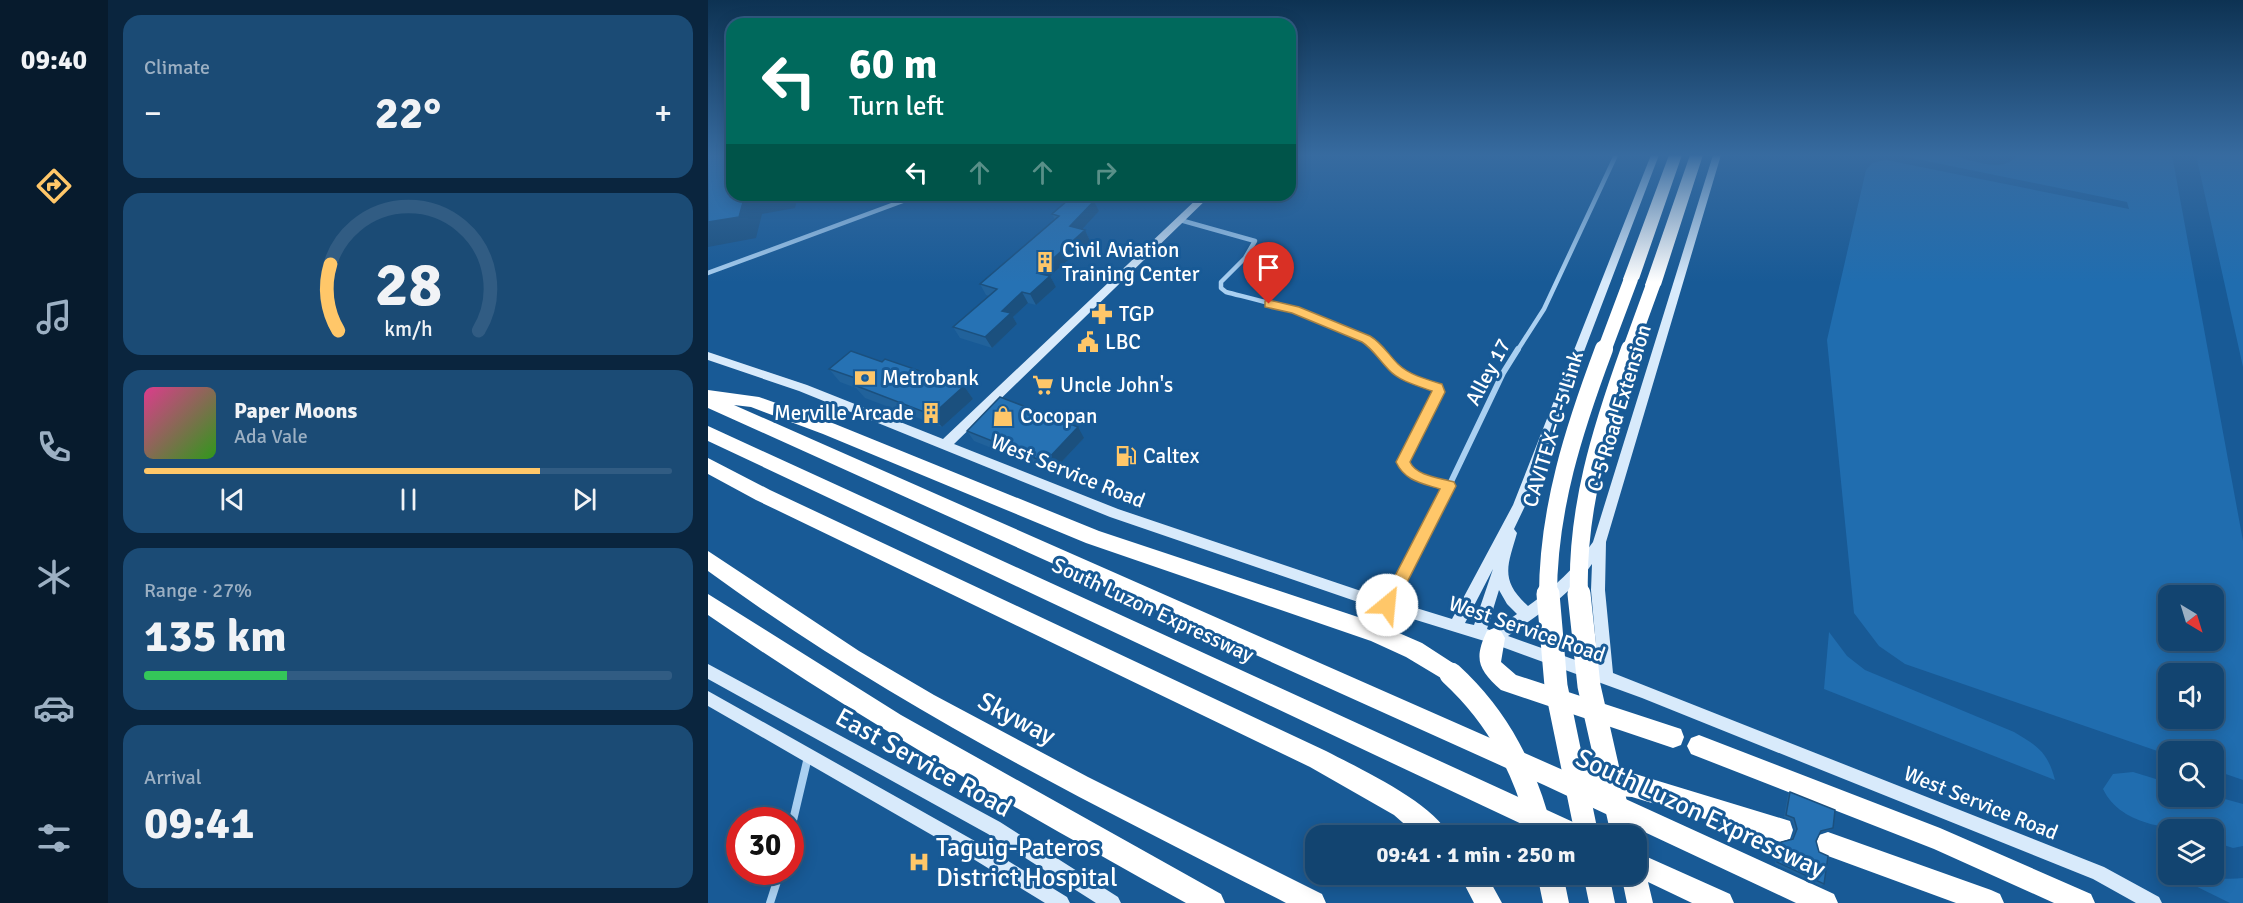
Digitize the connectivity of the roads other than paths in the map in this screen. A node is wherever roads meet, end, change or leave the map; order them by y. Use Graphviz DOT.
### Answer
graph roads {
  1 [pos="1596,197"];
  2 [pos="1639,197"];
  3 [pos="1660,197"];
  4 [pos="1683,197"];
  5 [pos="1704,197"];
  6 [pos="903,201"];
  7 [pos="1200,201"];
  8 [pos="1180,220"];
  9 [pos="708,273"];
  10 [pos="708,356"];
  11 [pos="708,396"];
  12 [pos="708,401"];
  13 [pos="708,433"];
  14 [pos="946,444"];
  15 [pos="708,465"];
  16 [pos="1449,486"];
  17 [pos="1519,506"];
  18 [pos="1599,542"];
  19 [pos="708,560"];
  20 [pos="1500,570"];
  21 [pos="708,603"];
  22 [pos="1387,605"];
  23 [pos="1527,614"];
  24 [pos="1456,626"];
  25 [pos="1486,636"];
  26 [pos="708,671"];
  27 [pos="1606,678"];
  28 [pos="708,698"];
  29 [pos="1673,737"];
  30 [pos="1699,746"];
  31 [pos="808,757"];
  32 [pos="1552,777"];
  33 [pos="796,807"];
  34 [pos="1425,825"];
  35 [pos="1539,825"];
  36 [pos="1551,825"];
  37 [pos="1585,825"];
  38 [pos="1621,825"];
  39 [pos="1781,830"];
  40 [pos="1828,844"];
  41 [pos="1647,869"];
  42 [pos="776,885"];
  43 [pos="1478,885"];
  44 [pos="1552,885"];
  45 [pos="1598,885"];
  46 [pos="1636,885"];
  47 [pos="1106,901"];
  48 [pos="770,903"];
  49 [pos="1061,903"];
  50 [pos="1212,903"];
  51 [pos="1313,903"];
  52 [pos="1489,903"];
  53 [pos="1556,903"];
  54 [pos="1602,903"];
  55 [pos="1640,903"];
  56 [pos="1721,903"];
  57 [pos="1825,903"];
  58 [pos="1991,903"];
  59 [pos="2082,903"];
  60 [pos="2154,903"];
  1 -- 16 [label="street, Alley 17"];
  2 -- 17 [label="main road"];
  3 -- 37 [label="highway, CAVITEX–C-5 Link, bridge"];
  4 -- 38 [label="highway, bridge"];
  5 -- 18 [label="main road, C-5 Road Extension"];
  6 -- 9 [label="street"];
  7 -- 8 [label="main road"];
  8 -- 14 [label="main road"];
  8 -- 16 [label="street"];
  10 -- 14 [label="main road, West Service Road"];
  11 -- 35 [label="highway, bridge"];
  12 -- 32 [label="highway, South Luzon Expressway"];
  13 -- 36 [label="highway, South Luzon Expressway"];
  14 -- 22 [label="main road, West Service Road"];
  15 -- 34 [label="highway"];
  16 -- 22 [label="street, Alley 17"];
  17 -- 20 [label="main road"];
  17 -- 24 [label="main road"];
  18 -- 23 [label="main road"];
  18 -- 27 [label="main road, C-5 Road Extension"];
  19 -- 51 [label="highway, Skyway"];
  20 -- 23 [label="main road"];
  20 -- 25 [label="main road"];
  21 -- 50 [label="highway"];
  22 -- 24 [label="main road, West Service Road"];
  23 -- 25 [label="main road"];
  24 -- 25 [label="main road, West Service Road"];
  25 -- 27 [label="main road, West Service Road"];
  25 -- 29 [label="highway"];
  26 -- 47 [label="main road, East Service Road"];
  27 -- 60 [label="main road, West Service Road"];
  28 -- 31 [label="main road"];
  30 -- 59 [label="highway"];
  31 -- 33 [label="street"];
  31 -- 49 [label="main road"];
  32 -- 39 [label="highway, South Luzon Expressway"];
  32 -- 57 [label="highway, South Luzon Expressway"];
  40 -- 58 [label="highway, South Luzon Expressway"];
  41 -- 56 [label="highway"];
  42 -- 48 [label="street"];
  43 -- 52 [label="highway"];
  44 -- 53 [label="highway"];
  45 -- 54 [label="highway"];
  46 -- 55 [label="highway"];
}
